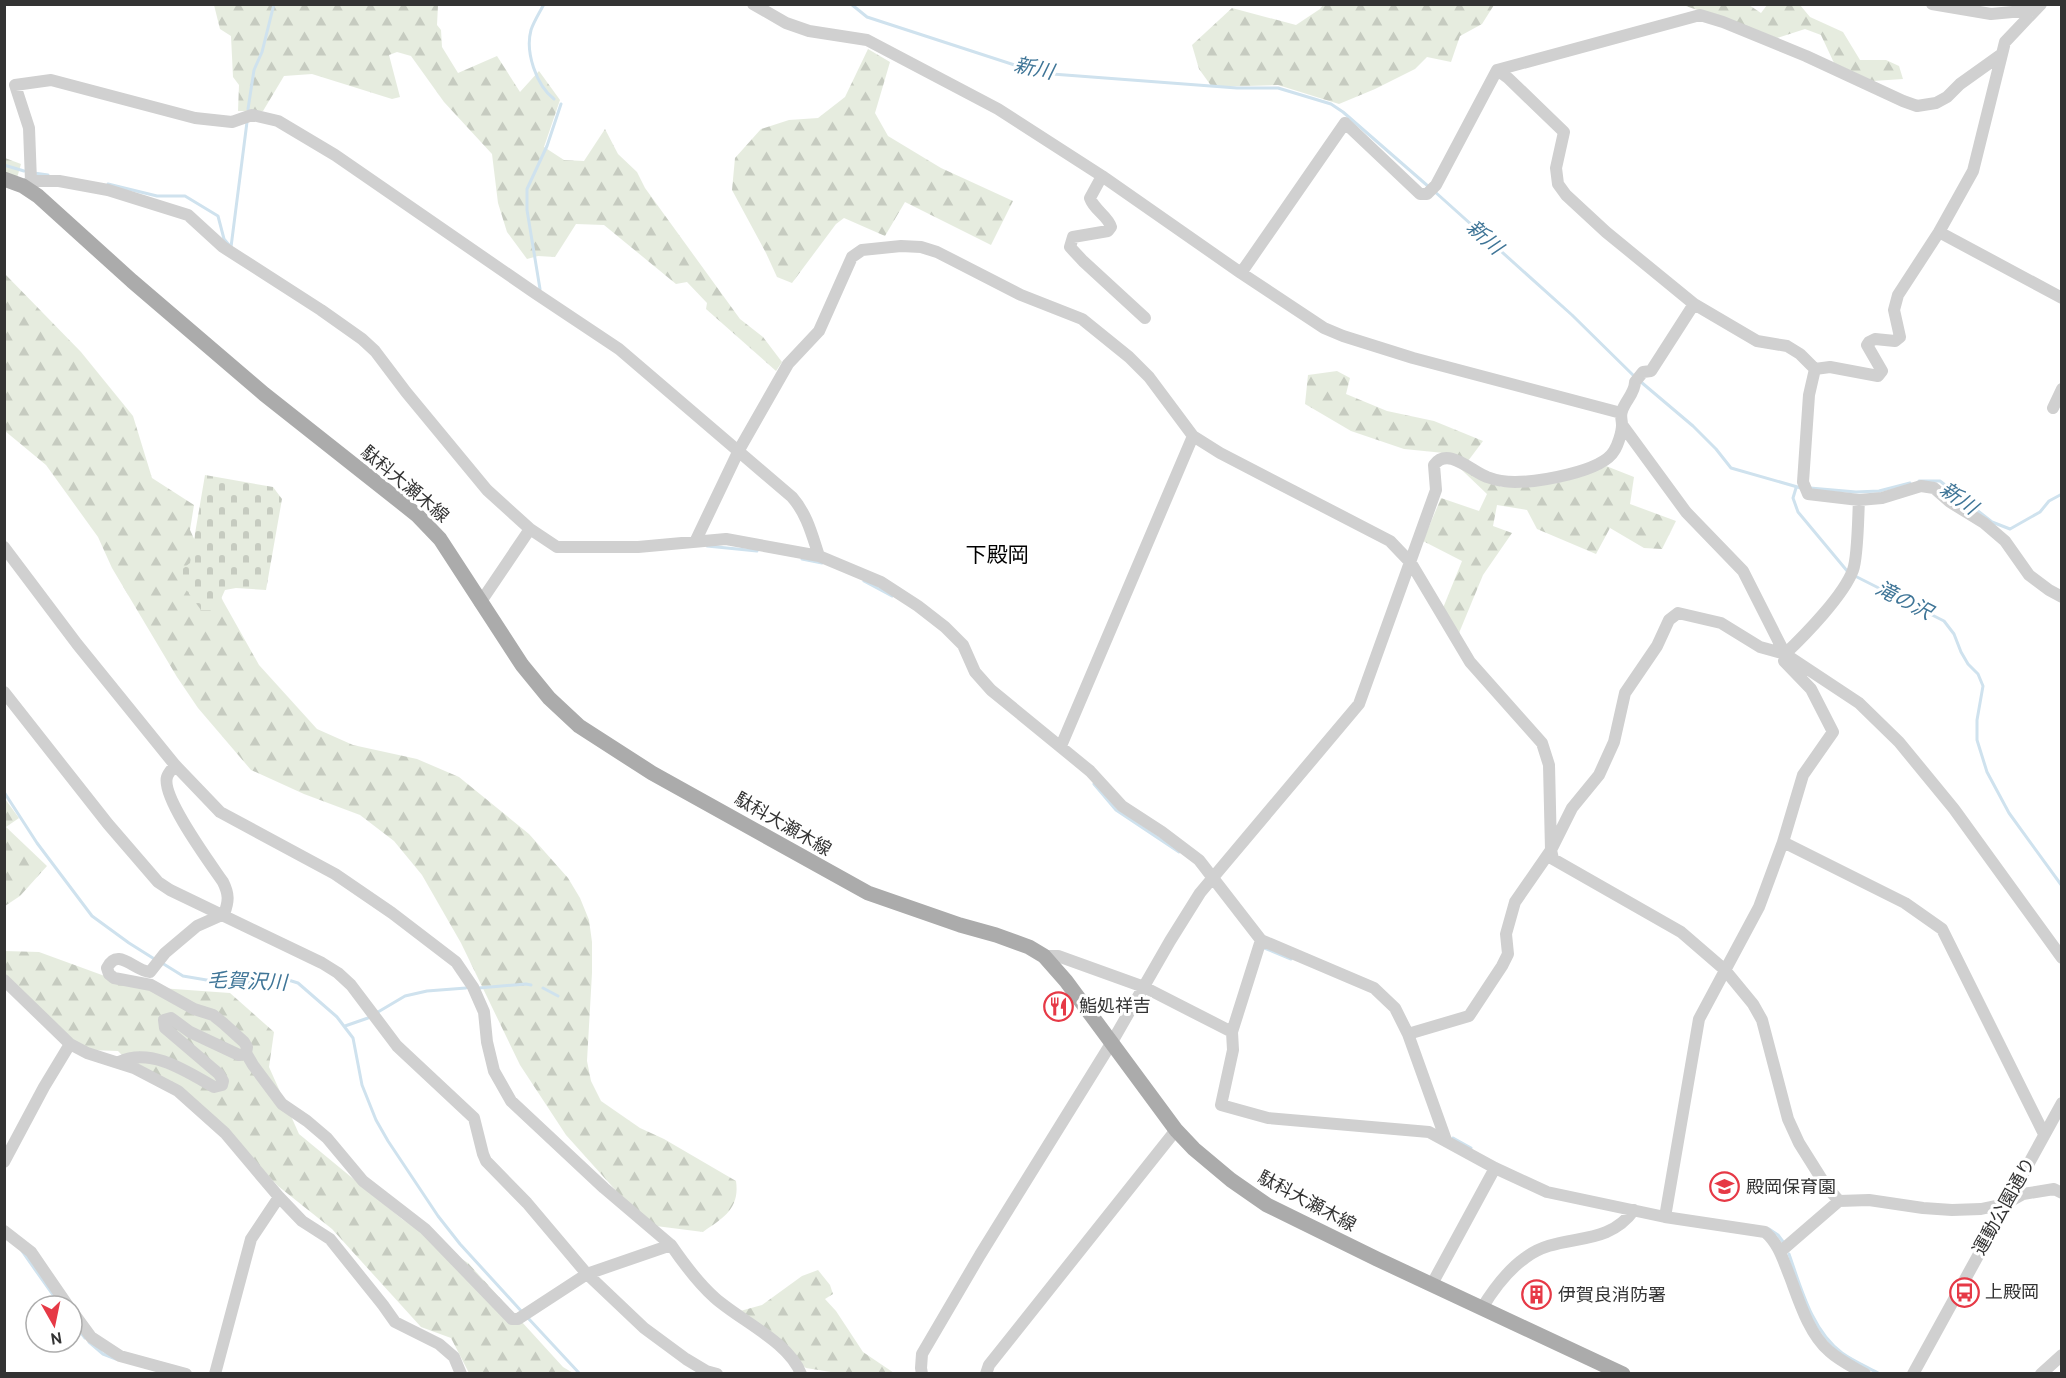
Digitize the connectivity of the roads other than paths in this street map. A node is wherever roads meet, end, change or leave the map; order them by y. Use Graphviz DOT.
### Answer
graph roads {
  1 [pos="753,4"];
  2 [pos="1932,4"];
  3 [pos="2038,7"];
  4 [pos="2002,54"];
  5 [pos="1497,70"];
  6 [pos="1102,176"];
  7 [pos="4,179"];
  8 [pos="27,183"];
  9 [pos="1939,232"];
  10 [pos="1241,273"];
  11 [pos="2061,298"];
  12 [pos="1694,304"];
  13 [pos="1145,318"];
  14 [pos="1815,369"];
  15 [pos="2061,389"];
  16 [pos="2053,408"];
  17 [pos="1622,419"];
  18 [pos="1193,436"];
  19 [pos="739,450"];
  20 [pos="1859,500"];
  21 [pos="530,529"];
  22 [pos="696,540"];
  23 [pos="4,547"];
  24 [pos="819,556"];
  25 [pos="1411,563"];
  26 [pos="2061,597"];
  27 [pos="480,603"];
  28 [pos="1785,654"];
  29 [pos="4,692"];
  30 [pos="1061,746"];
  31 [pos="175,765"];
  32 [pos="1783,842"];
  33 [pos="1551,850"];
  34 [pos="1213,879"];
  35 [pos="224,914"];
  36 [pos="1260,944"];
  37 [pos="1044,956"];
  38 [pos="2061,958"];
  39 [pos="1725,970"];
  40 [pos="4,980"];
  41 [pos="1144,987"];
  42 [pos="1232,1032"];
  43 [pos="1408,1034"];
  44 [pos="1112,1042"];
  45 [pos="70,1044"];
  46 [pos="246,1053"];
  47 [pos="119,1062"];
  48 [pos="2061,1103"];
  49 [pos="1176,1130"];
  50 [pos="2044,1134"];
  51 [pos="1446,1140"];
  52 [pos="4,1162"];
  53 [pos="1495,1168"];
  54 [pos="2061,1192"];
  55 [pos="279,1197"];
  56 [pos="1839,1202"];
  57 [pos="2005,1204"];
  58 [pos="1634,1210"];
  59 [pos="1665,1217"];
  60 [pos="4,1231"];
  61 [pos="671,1245"];
  62 [pos="1780,1252"];
  63 [pos="587,1274"];
  64 [pos="1432,1284"];
  65 [pos="60,1294"];
  66 [pos="1482,1308"];
  67 [pos="84,1327"];
  68 [pos="2061,1355"];
  69 [pos="186,1374"];
  70 [pos="215,1374"];
  71 [pos="461,1374"];
  72 [pos="717,1374"];
  73 [pos="801,1374"];
  74 [pos="922,1374"];
  75 [pos="986,1374"];
  76 [pos="1623,1374"];
  77 [pos="1865,1374"];
  78 [pos="1913,1374"];
  79 [pos="2041,1374"];
  1 -- 6 [label="street"];
  2 -- 3 [label="street"];
  3 -- 4 [label="street"];
  4 -- 5 [label="street"];
  4 -- 9 [label="street"];
  5 -- 10 [label="street"];
  5 -- 12 [label="street"];
  6 -- 10 [label="street"];
  6 -- 13 [label="street"];
  7 -- 8 [label="main road, 駄科大瀬木線"];
  8 -- 19 [label="street"];
  8 -- 21 [label="street"];
  8 -- 27 [label="main road, 駄科大瀬木線"];
  9 -- 11 [label="street"];
  9 -- 14 [label="street"];
  10 -- 17 [label="street"];
  12 -- 14 [label="street"];
  12 -- 17 [label="street"];
  14 -- 20 [label="street"];
  15 -- 16 [label="street"];
  17 -- 25 [label="street"];
  17 -- 28 [label="street"];
  18 -- 19 [label="street"];
  18 -- 25 [label="street"];
  18 -- 30 [label="street"];
  19 -- 22 [label="street"];
  19 -- 24 [label="street"];
  20 -- 26 [label="street"];
  20 -- 28 [label="street"];
  21 -- 22 [label="street"];
  21 -- 27 [label="street"];
  22 -- 24 [label="street"];
  23 -- 31 [label="street"];
  24 -- 30 [label="street"];
  25 -- 33 [label="street"];
  25 -- 34 [label="street"];
  27 -- 37 [label="main road, 駄科大瀬木線"];
  28 -- 32 [label="street"];
  28 -- 33 [label="street"];
  28 -- 38 [label="street"];
  29 -- 35 [label="street"];
  30 -- 34 [label="street"];
  31 -- 35 [label="street"];
  31 -- 61 [label="street"];
  32 -- 39 [label="street"];
  32 -- 50 [label="street"];
  33 -- 39 [label="street"];
  33 -- 43 [label="street"];
  34 -- 36 [label="street"];
  34 -- 41 [label="street"];
  35 -- 46 [label="street"];
  35 -- 63 [label="street"];
  36 -- 42 [label="street"];
  36 -- 43 [label="street"];
  37 -- 41 [label="street"];
  37 -- 44 [label="main road, 駄科大瀬木線"];
  39 -- 56 [label="street"];
  39 -- 59 [label="street"];
  40 -- 45 [label="street"];
  41 -- 42 [label="street"];
  41 -- 44 [label="street"];
  42 -- 51 [label="street"];
  43 -- 51 [label="street"];
  44 -- 49 [label="main road, 駄科大瀬木線"];
  44 -- 74 [label="street"];
  45 -- 47 [label="street"];
  45 -- 52 [label="street"];
  46 -- 47 [label="street"];
  46 -- 63 [label="street"];
  47 -- 55 [label="street"];
  48 -- 50 [label="street, 運動公園通り"];
  49 -- 64 [label="main road, 駄科大瀬木線"];
  49 -- 75 [label="street"];
  50 -- 57 [label="street, 運動公園通り"];
  51 -- 53 [label="street"];
  53 -- 58 [label="street"];
  53 -- 64 [label="street"];
  54 -- 57 [label="street"];
  55 -- 70 [label="street"];
  55 -- 71 [label="street"];
  56 -- 57 [label="street"];
  56 -- 62 [label="street"];
  57 -- 78 [label="street, 運動公園通り"];
  58 -- 59 [label="street"];
  58 -- 66 [label="street"];
  59 -- 62 [label="street"];
  60 -- 65 [label="street"];
  61 -- 63 [label="street"];
  61 -- 73 [label="street"];
  62 -- 77 [label="street"];
  63 -- 72 [label="street"];
  64 -- 66 [label="main road, 駄科大瀬木線"];
  66 -- 76 [label="main road, 駄科大瀬木線"];
  67 -- 69 [label="street"];
  68 -- 79 [label="street"];
}
